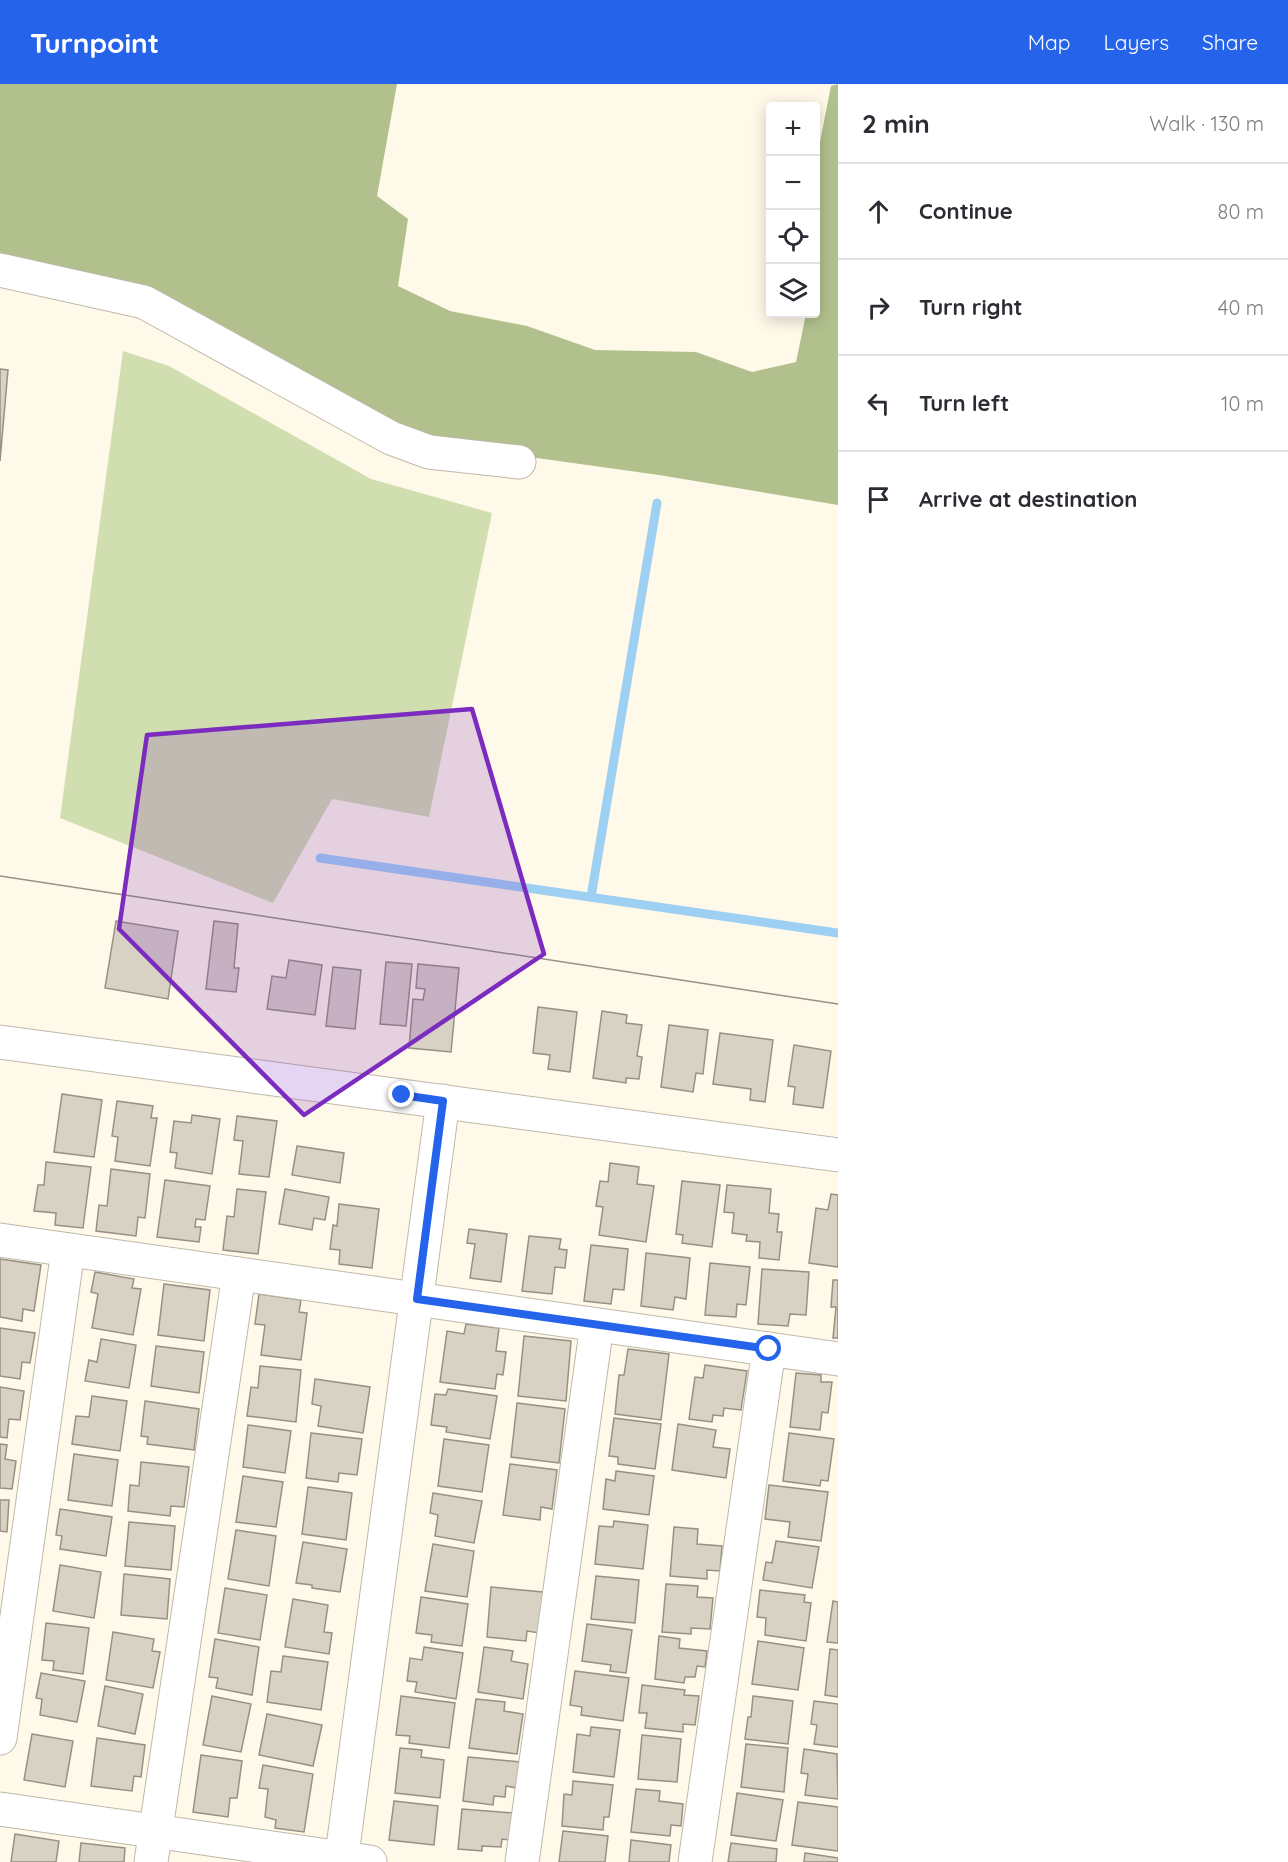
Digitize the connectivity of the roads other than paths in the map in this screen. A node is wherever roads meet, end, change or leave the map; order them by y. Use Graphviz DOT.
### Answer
graph roads {
  1 [pos="0,270"];
  2 [pos="519,462"];
  3 [pos="0,1042"];
  4 [pos="443,1101"];
  5 [pos="838,1155"];
  6 [pos="0,1240"];
  7 [pos="68,1250"];
  8 [pos="239,1274"];
  9 [pos="417,1299"];
  10 [pos="597,1325"];
  11 [pos="769,1349"];
  12 [pos="838,1359"];
  13 [pos="0,1738"];
  14 [pos="0,1809"];
  15 [pos="153,1846"];
  16 [pos="350,1861"];
  17 [pos="522,1862"];
  18 [pos="695,1862"];
  1 -- 2 [label="street"];
  3 -- 4 [label="street"];
  4 -- 5 [label="street"];
  4 -- 9 [label="street"];
  6 -- 7 [label="street"];
  7 -- 8 [label="street"];
  7 -- 13 [label="street"];
  8 -- 9 [label="street"];
  8 -- 15 [label="street"];
  9 -- 10 [label="street"];
  9 -- 16 [label="street"];
  10 -- 11 [label="street"];
  10 -- 17 [label="street"];
  11 -- 12 [label="street"];
  11 -- 18 [label="street"];
  14 -- 15 [label="street"];
  15 -- 16 [label="street"];
}
